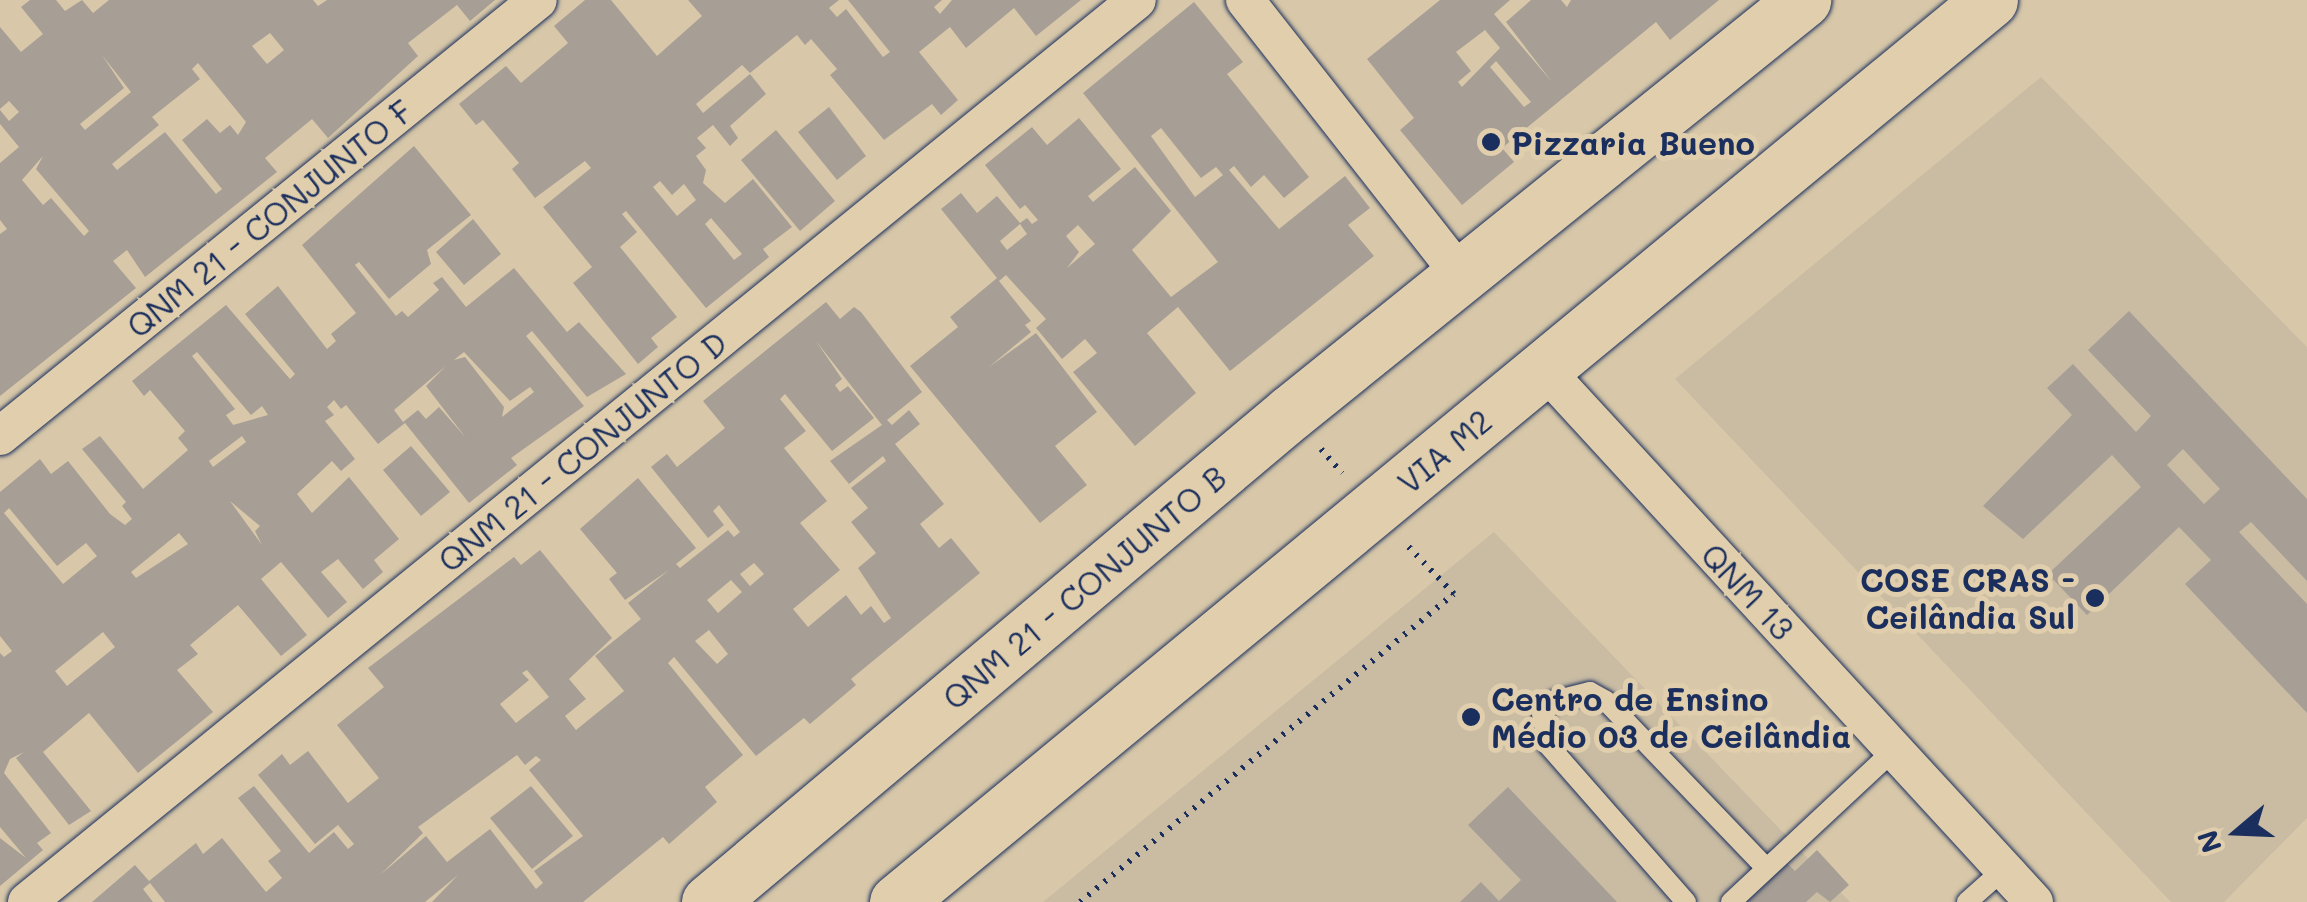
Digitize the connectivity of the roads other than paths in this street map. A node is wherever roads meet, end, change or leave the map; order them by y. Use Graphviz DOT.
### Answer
graph roads {
  1 [pos="538,0"];
  2 [pos="1138,0"];
  3 [pos="1245,0"];
  4 [pos="1803,0"];
  5 [pos="1990,0"];
  6 [pos="1463,278"];
  7 [pos="1544,368"];
  8 [pos="0,436"];
  9 [pos="1894,750"];
  10 [pos="1766,868"];
  11 [pos="2004,869"];
  12 [pos="27,902"];
  13 [pos="709,902"];
  14 [pos="898,902"];
  15 [pos="1686,902"];
  16 [pos="1731,902"];
  17 [pos="1966,902"];
  18 [pos="2034,902"];
  1 -- 8 [label="street, QNM 21 - CONJUNTO F"];
  2 -- 12 [label="street, QNM 21 - CONJUNTO D"];
  3 -- 6 [label="street"];
  4 -- 6 [label="main road, QNM 21 - CONJUNTO B"];
  5 -- 7 [label="main road, VIA M2"];
  6 -- 13 [label="main road, QNM 21 - CONJUNTO B"];
  7 -- 9 [label="street, QNM 13"];
  7 -- 14 [label="main road, VIA M2"];
  9 -- 10 [label="lane"];
  9 -- 11 [label="street, QNM 13"];
  10 -- 15 [label="lane"];
  10 -- 16 [label="lane"];
  11 -- 17 [label="lane"];
  11 -- 18 [label="street, QNM 13"];
}
